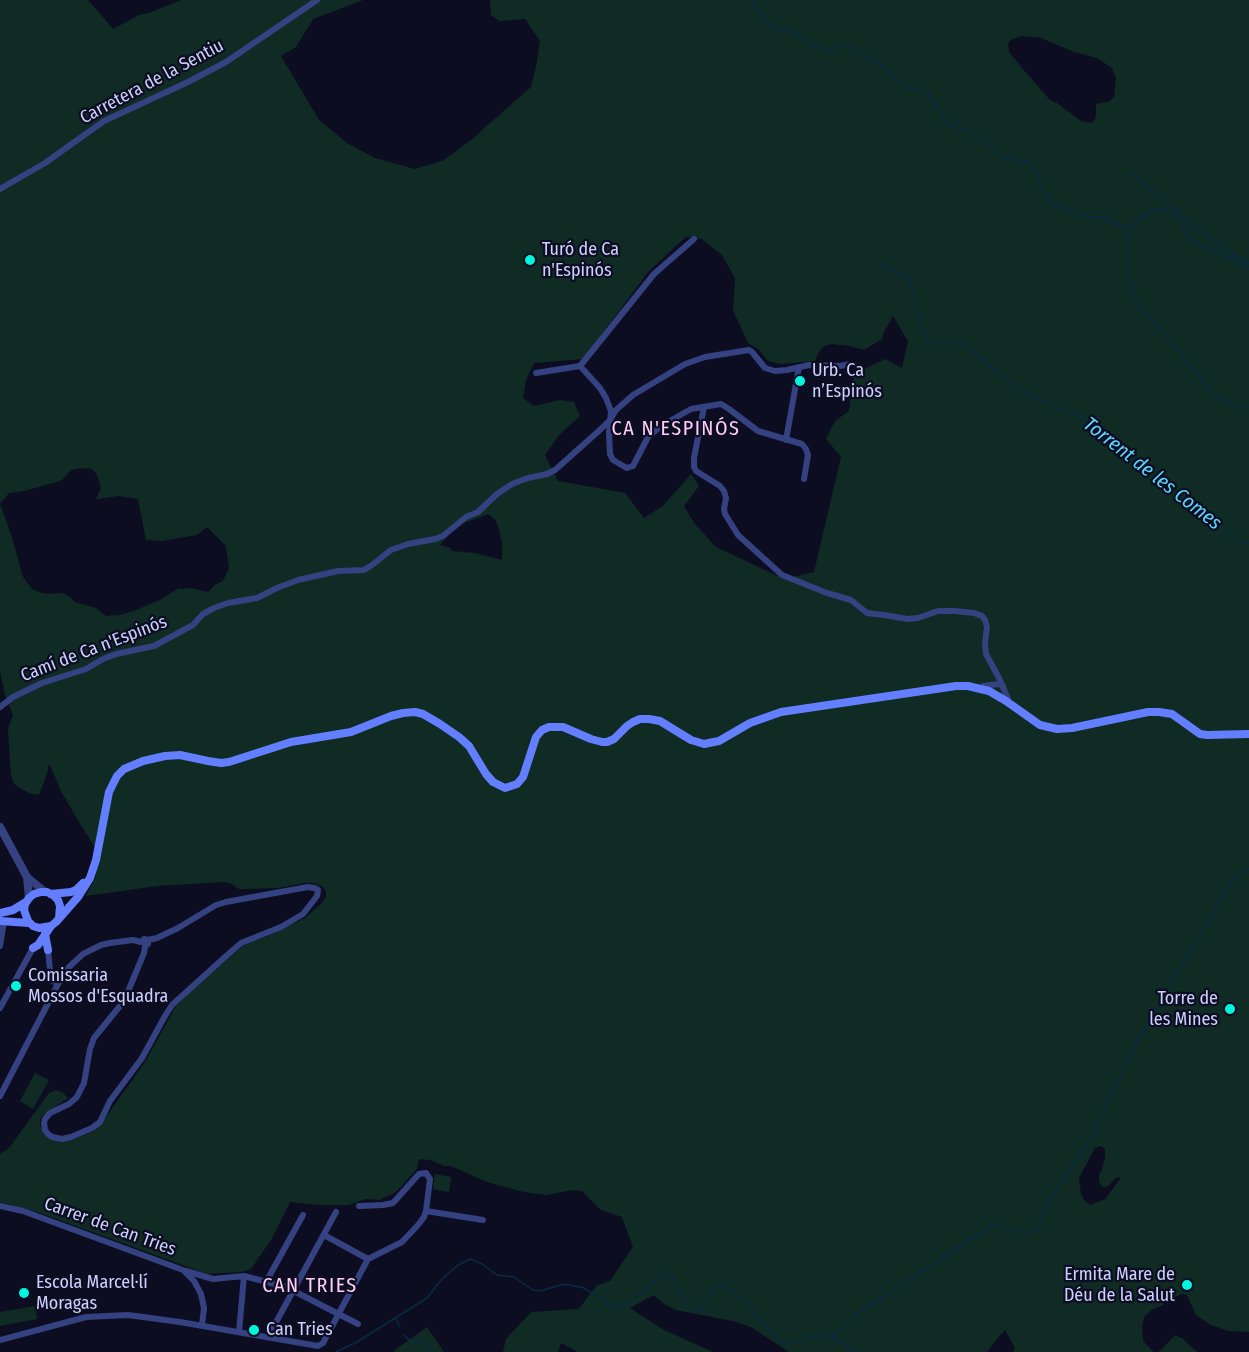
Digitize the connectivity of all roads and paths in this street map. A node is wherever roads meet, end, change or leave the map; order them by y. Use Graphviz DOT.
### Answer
graph roads {
  1 [pos="317,0"];
  2 [pos="0,189"];
  3 [pos="694,239"];
  4 [pos="850,364"];
  5 [pos="580,366"];
  6 [pos="799,367"];
  7 [pos="536,373"];
  8 [pos="704,407"];
  9 [pos="610,420"];
  10 [pos="786,440"];
  11 [pos="804,479"];
  12 [pos="998,689"];
  13 [pos="0,707"];
  14 [pos="1249,733"];
  15 [pos="0,828"];
  16 [pos="27,877"];
  17 [pos="48,893"];
  18 [pos="28,900"];
  19 [pos="1,918"];
  20 [pos="58,919"];
  21 [pos="31,924"];
  22 [pos="48,930"];
  23 [pos="145,943"];
  24 [pos="0,946"];
  25 [pos="35,946"];
  26 [pos="48,950"];
  27 [pos="58,984"];
  28 [pos="0,1008"];
  29 [pos="0,1096"];
  30 [pos="0,1206"];
  31 [pos="359,1206"];
  32 [pos="426,1211"];
  33 [pos="336,1212"];
  34 [pos="303,1215"];
  35 [pos="483,1220"];
  36 [pos="324,1235"];
  37 [pos="368,1259"];
  38 [pos="183,1270"];
  39 [pos="244,1276"];
  40 [pos="266,1282"];
  41 [pos="293,1290"];
  42 [pos="339,1314"];
  43 [pos="358,1324"];
  44 [pos="202,1326"];
  45 [pos="239,1332"];
  46 [pos="268,1337"];
  47 [pos="0,1340"];
  1 -- 2 [label="street, Carretera de la Sentiu"];
  3 -- 5 [label="street"];
  4 -- 6 [label="street"];
  5 -- 7 [label="street"];
  5 -- 9 [label="street"];
  6 -- 9 [label="street, Camí de Ca n'Espinós"];
  6 -- 10 [label="street"];
  8 -- 9 [label="street"];
  8 -- 10 [label="street"];
  8 -- 12 [label="street"];
  9 -- 13 [label="street, Camí de Ca n'Espinós"];
  10 -- 11 [label="street"];
  12 -- 14 [label="main road"];
  12 -- 14 [label="main road"];
  12 -- 17 [label="main road"];
  12 -- 20 [label="main road"];
  15 -- 16 [label="street"];
  16 -- 17 [label="street"];
  16 -- 18 [label="street"];
  17 -- 18 [label="main road"];
  17 -- 20 [label="main road"];
  18 -- 19 [label="main road"];
  18 -- 21 [label="main road"];
  19 -- 21 [label="main road"];
  19 -- 24 [label="street"];
  20 -- 22 [label="main road"];
  21 -- 22 [label="main road"];
  21 -- 25 [label="main road"];
  22 -- 25 [label="main road"];
  22 -- 26 [label="main road"];
  23 -- 23 [label="street"];
  23 -- 27 [label="street"];
  25 -- 26 [label="main road"];
  25 -- 28 [label="street"];
  26 -- 27 [label="street"];
  27 -- 29 [label="street"];
  30 -- 38 [label="street, Carrer de Can Tries"];
  31 -- 32 [label="street"];
  32 -- 35 [label="street"];
  32 -- 37 [label="street"];
  33 -- 36 [label="street"];
  34 -- 40 [label="street"];
  36 -- 37 [label="street"];
  36 -- 41 [label="street"];
  37 -- 42 [label="street"];
  38 -- 39 [label="street"];
  38 -- 44 [label="street, Carrer de Can Tries"];
  39 -- 40 [label="street"];
  39 -- 45 [label="street"];
  40 -- 41 [label="street"];
  41 -- 42 [label="street"];
  41 -- 46 [label="street"];
  42 -- 43 [label="street"];
  42 -- 46 [label="street"];
  44 -- 45 [label="street"];
  44 -- 47 [label="street"];
  45 -- 46 [label="street"];
}
